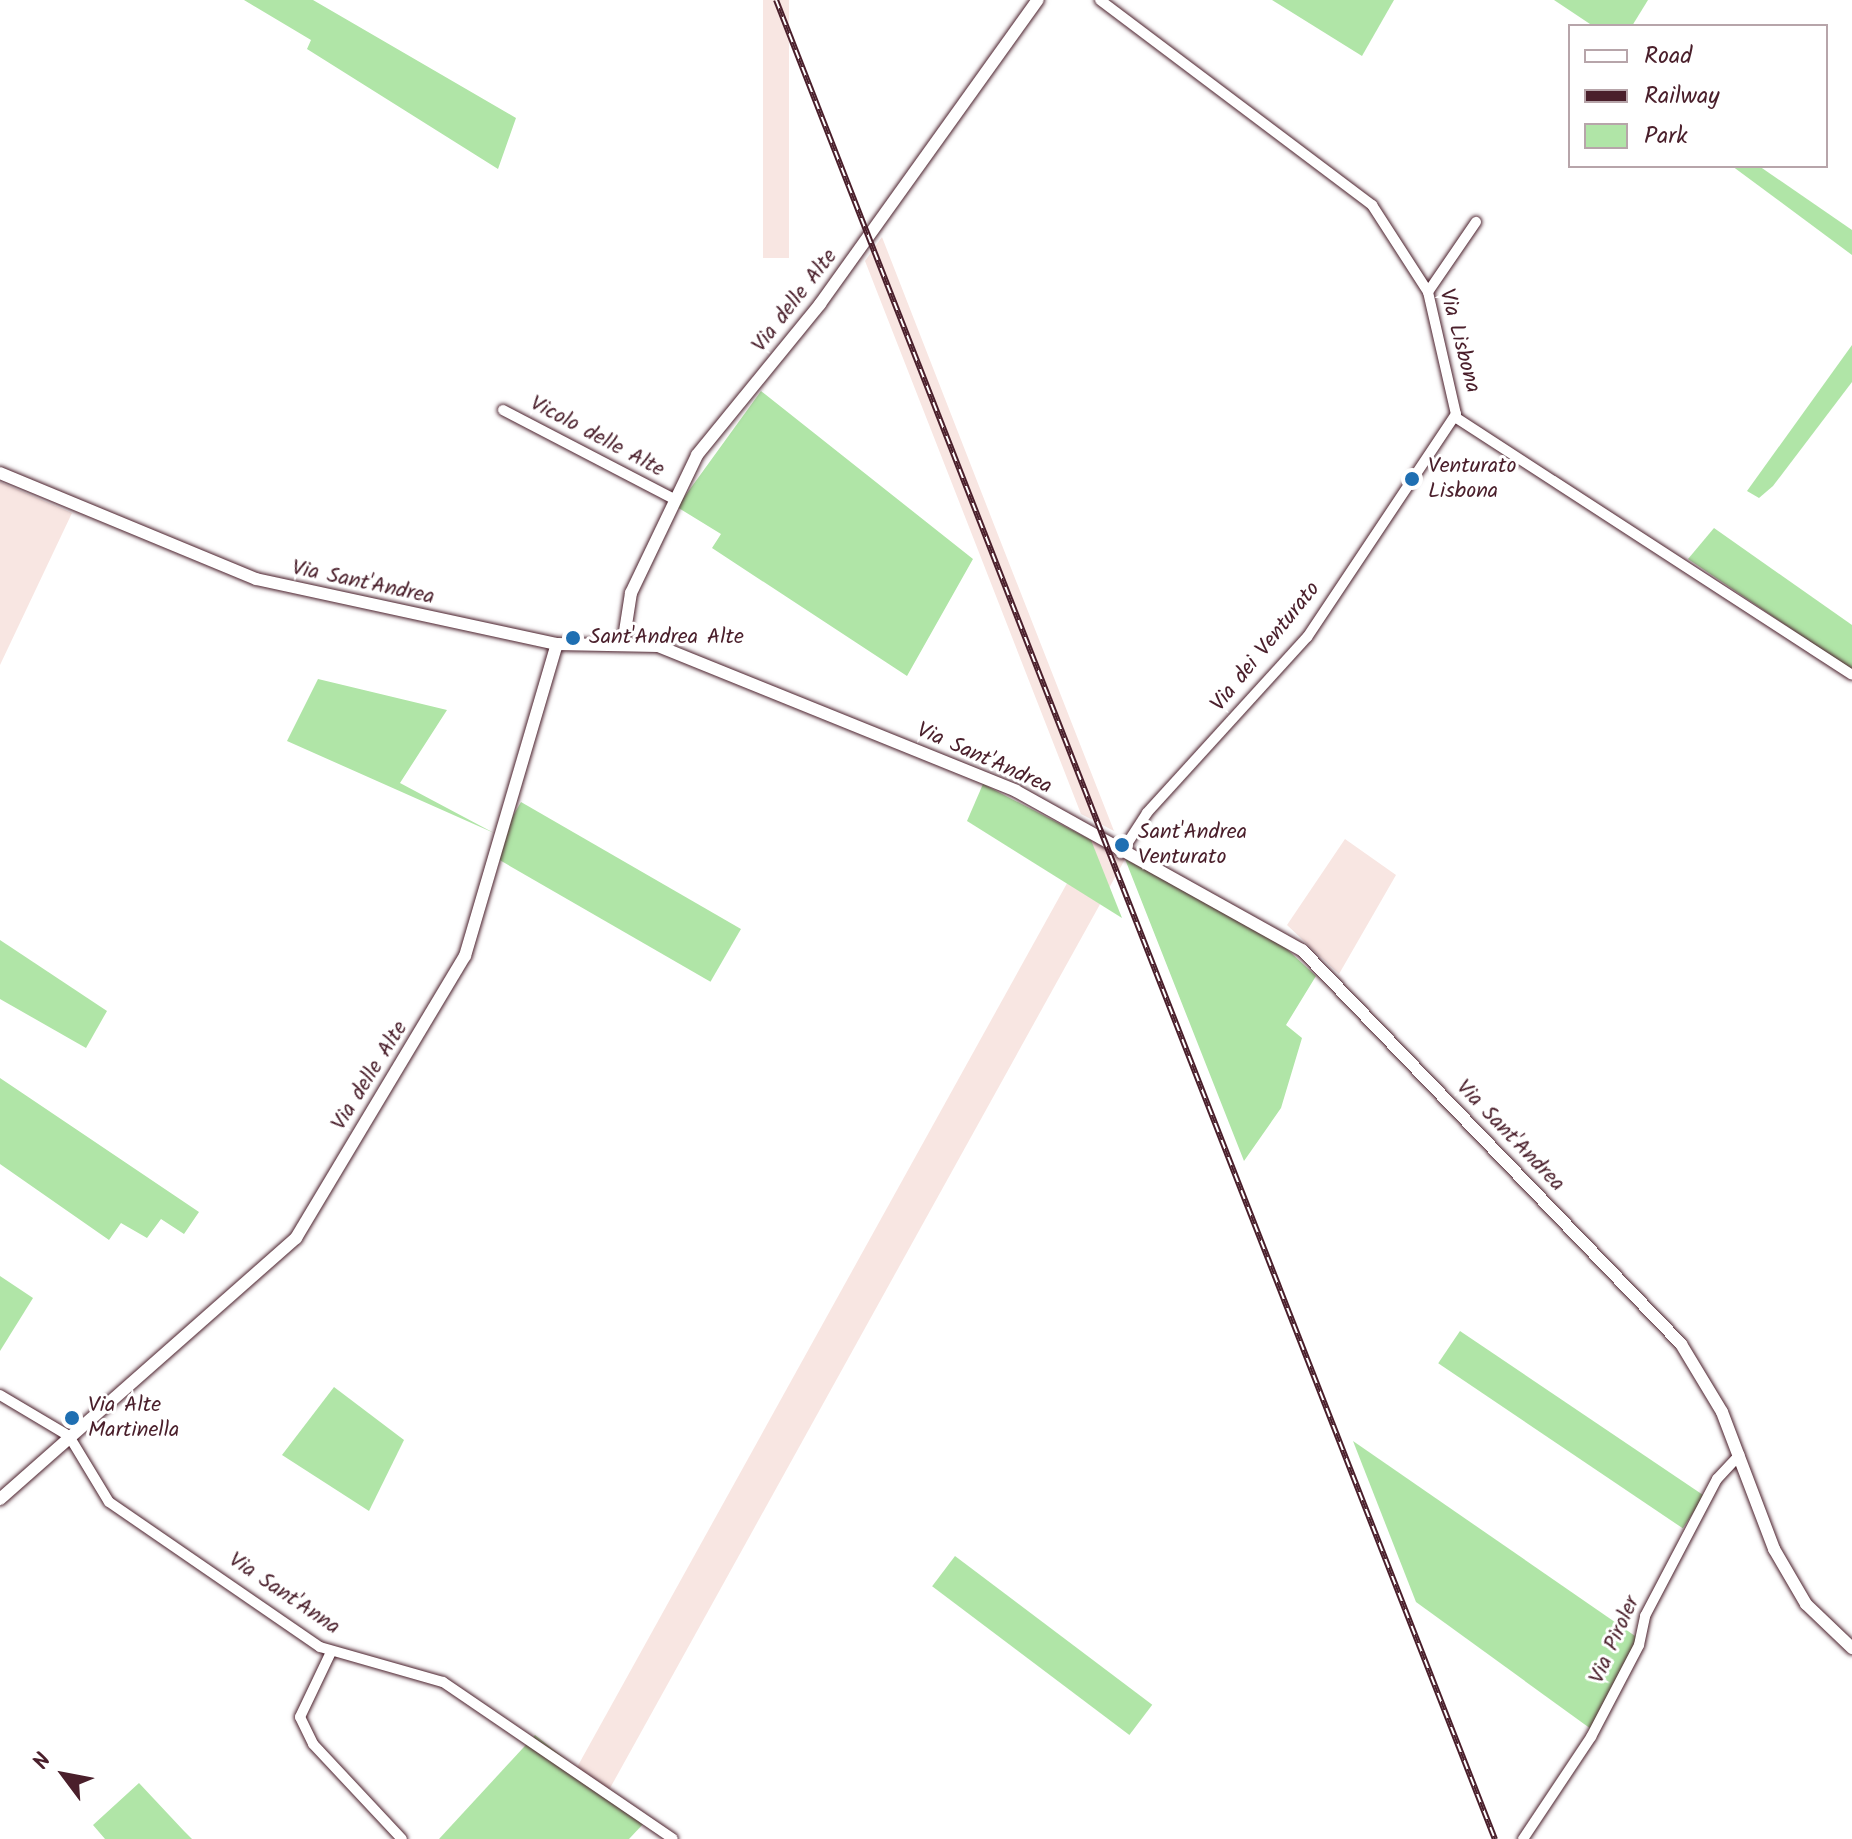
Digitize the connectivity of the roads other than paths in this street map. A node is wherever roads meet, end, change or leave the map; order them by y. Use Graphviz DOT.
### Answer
graph roads {
  1 [pos="1038,0"];
  2 [pos="1100,0"];
  3 [pos="1476,222"];
  4 [pos="1428,292"];
  5 [pos="503,410"];
  6 [pos="1455,417"];
  7 [pos="0,473"];
  8 [pos="672,498"];
  9 [pos="557,644"];
  10 [pos="623,644"];
  11 [pos="1852,675"];
  12 [pos="1121,853"];
  13 [pos="0,1395"];
  14 [pos="69,1436"];
  15 [pos="1739,1455"];
  16 [pos="0,1499"];
  17 [pos="1852,1648"];
  18 [pos="331,1652"];
  19 [pos="402,1839"];
  20 [pos="673,1839"];
  21 [pos="1523,1839"];
  1 -- 8 [label="street, Via delle Alte"];
  2 -- 4 [label="street, Via Lisbona"];
  3 -- 4 [label="street"];
  4 -- 6 [label="street, Via Lisbona"];
  5 -- 8 [label="street, Vicolo delle Alte"];
  6 -- 11 [label="street, Via Lisbona"];
  6 -- 12 [label="street, Via dei Venturato"];
  7 -- 9 [label="street, Via Sant'Andrea"];
  8 -- 10 [label="street, Via delle Alte"];
  9 -- 10 [label="street, Via Sant'Andrea"];
  9 -- 14 [label="street, Via delle Alte"];
  10 -- 12 [label="street, Via Sant'Andrea"];
  12 -- 15 [label="street, Via Sant'Andrea"];
  13 -- 14 [label="street"];
  14 -- 16 [label="street, Via delle Alte"];
  14 -- 18 [label="street, Via Sant'Anna"];
  15 -- 17 [label="street, Via Sant'Andrea"];
  15 -- 21 [label="street, Via Piroler"];
  18 -- 19 [label="street"];
  18 -- 20 [label="street, Via Sant'Anna"];
}
